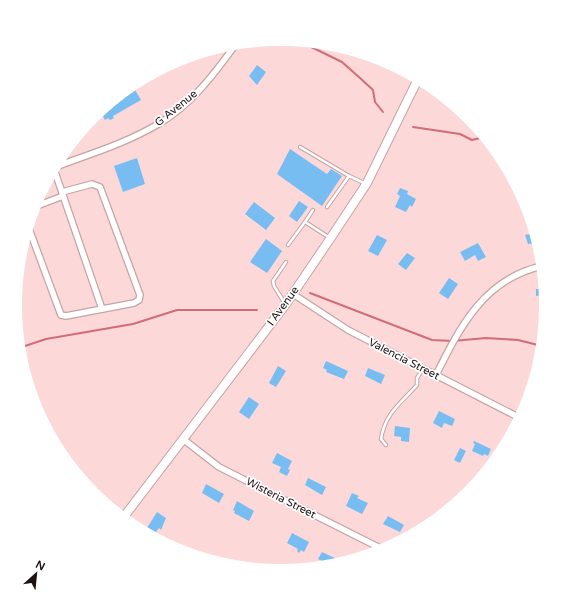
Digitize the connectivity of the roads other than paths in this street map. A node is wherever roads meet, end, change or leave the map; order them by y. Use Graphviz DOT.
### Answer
graph roads {
  1 [pos="231,51"];
  2 [pos="415,84"];
  3 [pos="300,146"];
  4 [pos="64,164"];
  5 [pos="57,176"];
  6 [pos="349,176"];
  7 [pos="366,184"];
  8 [pos="63,194"];
  9 [pos="44,203"];
  10 [pos="327,207"];
  11 [pos="313,210"];
  12 [pos="305,222"];
  13 [pos="32,236"];
  14 [pos="330,238"];
  15 [pos="288,245"];
  16 [pos="286,262"];
  17 [pos="536,268"];
  18 [pos="292,294"];
  19 [pos="286,304"];
  20 [pos="102,309"];
  21 [pos="423,368"];
  22 [pos="436,375"];
  23 [pos="514,415"];
  24 [pos="183,439"];
  25 [pos="386,445"];
  26 [pos="127,513"];
  27 [pos="375,546"];
  1 -- 4 [label="street, G Avenue"];
  2 -- 7 [label="main road, I Avenue"];
  3 -- 6 [label="lane"];
  5 -- 8 [label="street"];
  6 -- 7 [label="lane"];
  6 -- 10 [label="lane"];
  7 -- 14 [label="main road, I Avenue"];
  8 -- 9 [label="street"];
  8 -- 20 [label="street"];
  8 -- 20 [label="street"];
  11 -- 12 [label="lane"];
  12 -- 14 [label="lane"];
  12 -- 15 [label="lane"];
  13 -- 20 [label="street"];
  14 -- 18 [label="main road, I Avenue"];
  16 -- 19 [label="lane"];
  17 -- 22 [label="street"];
  18 -- 19 [label="main road, I Avenue"];
  18 -- 21 [label="street, Valencia Street"];
  19 -- 24 [label="main road, I Avenue"];
  21 -- 22 [label="street, Valencia Street"];
  21 -- 25 [label="lane"];
  22 -- 23 [label="street, Valencia Street"];
  24 -- 26 [label="main road, I Avenue"];
  24 -- 27 [label="street, Wisteria Street"];
}
